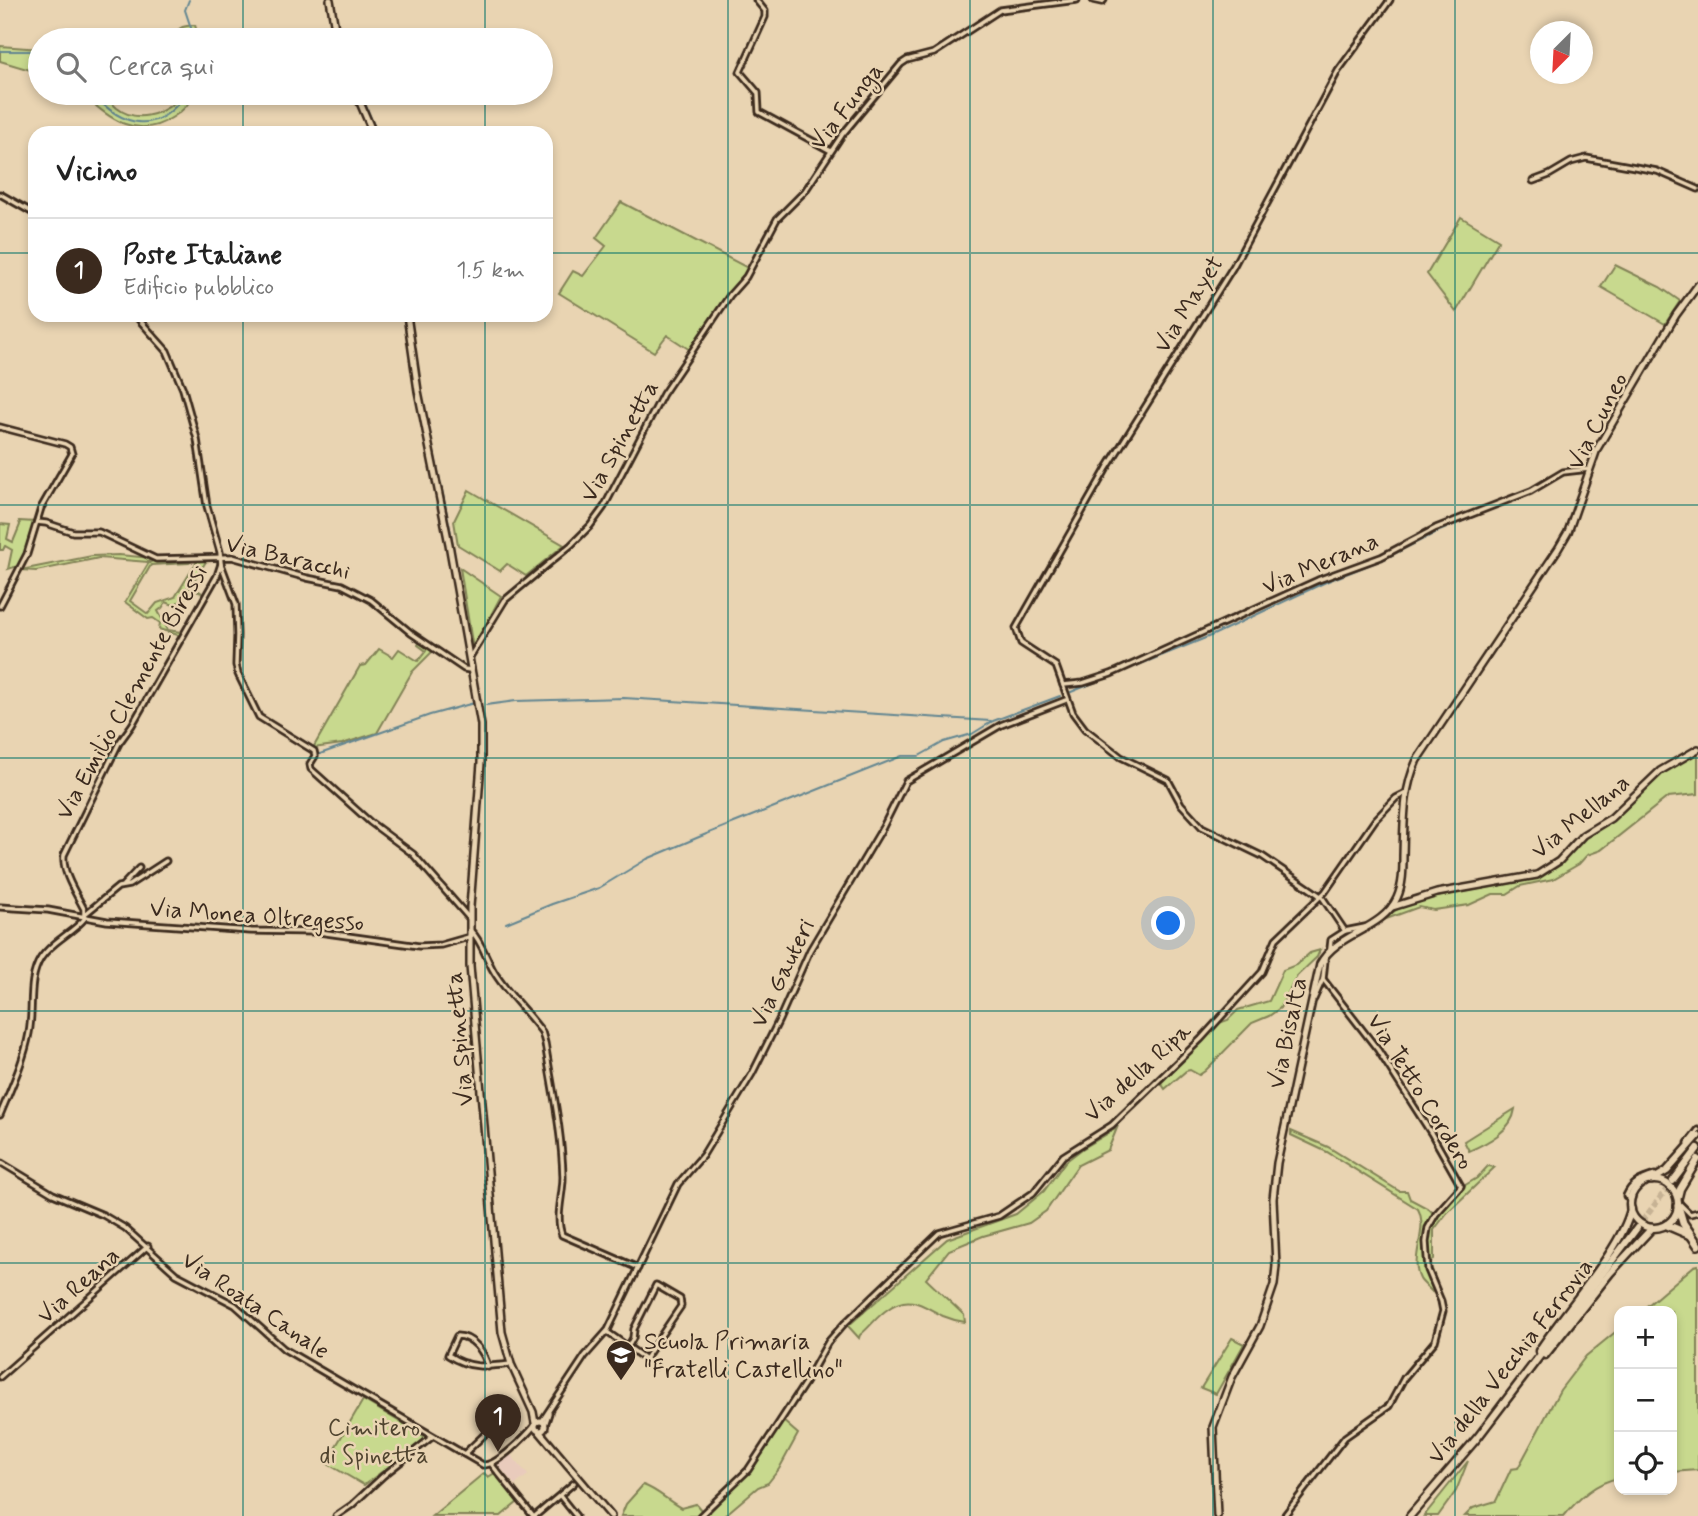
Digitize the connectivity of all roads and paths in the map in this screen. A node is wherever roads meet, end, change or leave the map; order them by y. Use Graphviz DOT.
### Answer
graph roads {
  1 [pos="330,0"];
  2 [pos="756,0"];
  3 [pos="1077,0"];
  4 [pos="1093,0"];
  5 [pos="1104,0"];
  6 [pos="1390,0"];
  7 [pos="335,28"];
  8 [pos="361,105"];
  9 [pos="370,126"];
  10 [pos="831,151"];
  11 [pos="1533,181"];
  12 [pos="1698,189"];
  13 [pos="0,194"];
  14 [pos="28,210"];
  15 [pos="1698,285"];
  16 [pos="141,322"];
  17 [pos="408,322"];
  18 [pos="710,326"];
  19 [pos="0,427"];
  20 [pos="1589,469"];
  21 [pos="37,522"];
  22 [pos="220,557"];
  23 [pos="221,564"];
  24 [pos="0,606"];
  25 [pos="468,659"];
  26 [pos="470,670"];
  27 [pos="1063,685"];
  28 [pos="1066,700"];
  29 [pos="1698,749"];
  30 [pos="1406,793"];
  31 [pos="166,861"];
  32 [pos="139,868"];
  33 [pos="123,885"];
  34 [pos="1320,896"];
  35 [pos="0,907"];
  36 [pos="1392,907"];
  37 [pos="85,914"];
  38 [pos="470,919"];
  39 [pos="1365,926"];
  40 [pos="1345,931"];
  41 [pos="469,934"];
  42 [pos="1330,949"];
  43 [pos="1324,956"];
  44 [pos="1323,979"];
  45 [pos="1312,1001"];
  46 [pos="0,1115"];
  47 [pos="1698,1130"];
  48 [pos="1698,1136"];
  49 [pos="1698,1148"];
  50 [pos="1698,1159"];
  51 [pos="0,1162"];
  52 [pos="1649,1181"];
  53 [pos="1673,1181"];
  54 [pos="1632,1198"];
  55 [pos="1678,1202"];
  56 [pos="1631,1209"];
  57 [pos="1698,1212"];
  58 [pos="1667,1225"];
  59 [pos="1637,1228"];
  60 [pos="1652,1228"];
  61 [pos="1693,1237"];
  62 [pos="1698,1245"];
  63 [pos="148,1246"];
  64 [pos="638,1268"];
  65 [pos="607,1332"];
  66 [pos="628,1347"];
  67 [pos="645,1359"];
  68 [pos="511,1364"];
  69 [pos="655,1366"];
  70 [pos="488,1367"];
  71 [pos="0,1377"];
  72 [pos="1509,1396"];
  73 [pos="503,1417"];
  74 [pos="540,1425"];
  75 [pos="432,1437"];
  76 [pos="463,1454"];
  77 [pos="492,1465"];
  78 [pos="574,1483"];
  79 [pos="559,1496"];
  80 [pos="336,1516"];
  81 [pos="534,1516"];
  82 [pos="576,1516"];
  83 [pos="611,1516"];
  84 [pos="700,1516"];
  85 [pos="1217,1516"];
  86 [pos="1284,1516"];
  87 [pos="1410,1516"];
  1 -- 7 [label="street"];
  2 -- 10 [label="street"];
  3 -- 10 [label="street, Via Funga"];
  4 -- 5 [label="street"];
  6 -- 27 [label="street, Via Mayet"];
  8 -- 9 [label="street"];
  10 -- 18 [label="street, Via Funga"];
  11 -- 12 [label="street"];
  13 -- 14 [label="street"];
  15 -- 20 [label="street, Via Cuneo"];
  16 -- 22 [label="street, Via Emilio Clemente Biressi"];
  17 -- 25 [label="street, Via Spinetta"];
  18 -- 25 [label="street, Via Spinetta"];
  19 -- 21 [label="street"];
  20 -- 27 [label="street, Via Merana"];
  20 -- 30 [label="street, Via Cuneo"];
  21 -- 22 [label="street, Via Baracchi"];
  21 -- 24 [label="street"];
  22 -- 23 [label="street, Via Emilio Clemente Biressi"];
  22 -- 26 [label="street, Via Baracchi"];
  23 -- 37 [label="street, Via Emilio Clemente Biressi"];
  23 -- 38 [label="street, Via Emilio Clemente Biressi"];
  25 -- 26 [label="street, Via Spinetta"];
  26 -- 38 [label="street, Via Spinetta"];
  27 -- 28 [label="street"];
  28 -- 34 [label="street"];
  28 -- 64 [label="street, Via Gauteri"];
  29 -- 36 [label="street, Via Mellana"];
  30 -- 34 [label="street, Via della Ripa"];
  30 -- 36 [label="street"];
  31 -- 33 [label="street, Via Monea Oltregesso"];
  32 -- 33 [label="street, Via Monea Oltregesso"];
  33 -- 37 [label="street, Via Monea Oltregesso"];
  34 -- 40 [label="street"];
  34 -- 84 [label="street, Via della Ripa"];
  35 -- 37 [label="street, Via Monea Oltregesso"];
  36 -- 39 [label="street, Via Bisalta"];
  37 -- 41 [label="street, Via Monea Oltregesso"];
  37 -- 46 [label="street"];
  38 -- 41 [label="street, Via Spinetta"];
  39 -- 40 [label="street"];
  39 -- 42 [label="street, Via Bisalta"];
  40 -- 42 [label="street"];
  41 -- 64 [label="street"];
  41 -- 68 [label="street, Via Spinetta"];
  42 -- 43 [label="street, Via Bisalta"];
  43 -- 44 [label="street"];
  43 -- 45 [label="street, Via Bisalta"];
  44 -- 45 [label="street"];
  44 -- 86 [label="street, Via Tetto Cordero"];
  45 -- 85 [label="street, Via Bisalta"];
  47 -- 54 [label="street"];
  48 -- 52 [label="main road"];
  49 -- 53 [label="main road"];
  50 -- 55 [label="main road"];
  51 -- 63 [label="street, Via Roata Canale"];
  52 -- 54 [label="main road"];
  52 -- 55 [label="main road"];
  54 -- 56 [label="main road"];
  55 -- 57 [label="street"];
  55 -- 58 [label="main road"];
  55 -- 61 [label="highway"];
  56 -- 60 [label="main road"];
  56 -- 72 [label="main road"];
  58 -- 60 [label="main road"];
  58 -- 61 [label="highway"];
  59 -- 72 [label="main road, Via della Vecchia Ferrovia"];
  60 -- 72 [label="main road"];
  61 -- 62 [label="highway"];
  63 -- 71 [label="street, Via Reana"];
  63 -- 75 [label="street, Via Roata Canale"];
  64 -- 65 [label="street, Via Gauteri"];
  65 -- 66 [label="street"];
  65 -- 74 [label="street, Via Gauteri"];
  66 -- 67 [label="street"];
  66 -- 67 [label="street"];
  67 -- 69 [label="street"];
  68 -- 70 [label="street"];
  68 -- 74 [label="street, Via Spinetta"];
  70 -- 70 [label="street"];
  72 -- 87 [label="main road, Via della Vecchia Ferrovia"];
  73 -- 76 [label="street"];
  74 -- 77 [label="street"];
  74 -- 83 [label="street, Via Spinetta"];
  75 -- 76 [label="street, Via Roata Canale"];
  75 -- 80 [label="street"];
  76 -- 77 [label="street, Via Roata Canale"];
  77 -- 81 [label="street"];
  78 -- 79 [label="street"];
  79 -- 81 [label="street"];
  79 -- 82 [label="street"];
}
